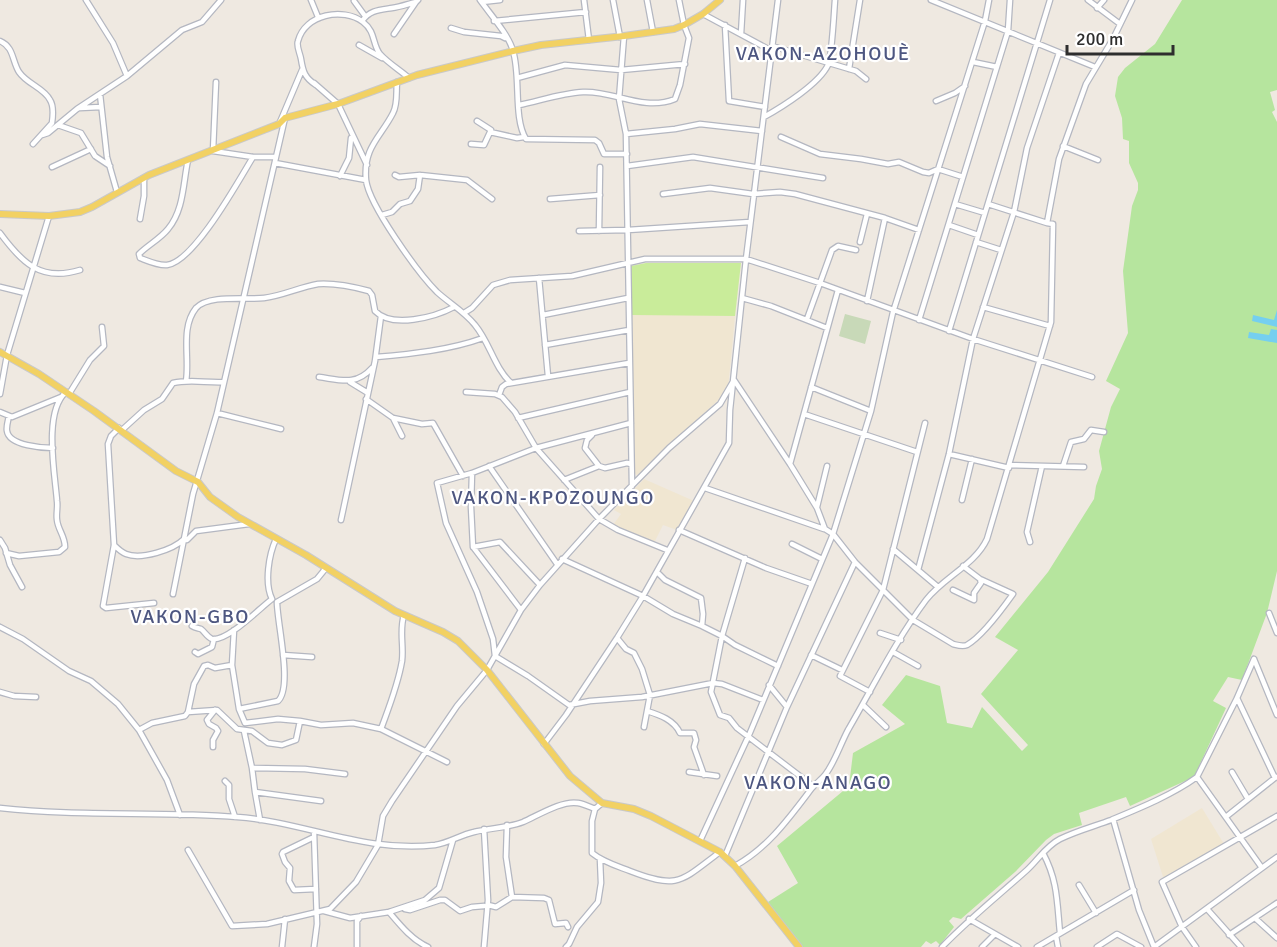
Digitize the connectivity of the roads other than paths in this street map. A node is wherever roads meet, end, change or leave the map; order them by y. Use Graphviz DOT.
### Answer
graph roads {
  1 [pos="86,0"];
  2 [pos="221,0"];
  3 [pos="311,0"];
  4 [pos="500,0"];
  5 [pos="584,0"];
  6 [pos="613,0"];
  7 [pos="647,0"];
  8 [pos="679,0"];
  9 [pos="743,0"];
  10 [pos="778,0"];
  11 [pos="835,0"];
  12 [pos="860,0"];
  13 [pos="931,0"];
  14 [pos="989,0"];
  15 [pos="1010,0"];
  16 [pos="1050,0"];
  17 [pos="1088,0"];
  18 [pos="1104,0"];
  19 [pos="1132,0"];
  20 [pos="354,1"];
  21 [pos="417,1"];
  22 [pos="481,1"];
  23 [pos="716,2"];
  24 [pos="1097,8"];
  25 [pos="586,12"];
  26 [pos="704,14"];
  27 [pos="365,16"];
  28 [pos="318,18"];
  29 [pos="362,21"];
  30 [pos="494,21"];
  31 [pos="985,21"];
  32 [pos="1120,24"];
  33 [pos="684,25"];
  34 [pos="725,25"];
  35 [pos="450,28"];
  36 [pos="653,32"];
  37 [pos="1008,32"];
  38 [pos="394,34"];
  39 [pos="741,34"];
  40 [pos="622,36"];
  41 [pos="508,39"];
  42 [pos="589,40"];
  43 [pos="0,41"];
  44 [pos="1037,44"];
  45 [pos="359,45"];
  46 [pos="772,48"];
  47 [pos="513,51"];
  48 [pos="1059,53"];
  49 [pos="972,62"];
  50 [pos="392,63"];
  51 [pos="829,64"];
  52 [pos="685,65"];
  53 [pos="997,67"];
  54 [pos="1095,67"];
  55 [pos="849,69"];
  56 [pos="302,70"];
  57 [pos="621,71"];
  58 [pos="127,76"];
  59 [pos="409,78"];
  60 [pos="517,78"];
  61 [pos="866,79"];
  62 [pos="216,82"];
  63 [pos="397,82"];
  64 [pos="965,86"];
  65 [pos="100,94"];
  66 [pos="620,99"];
  67 [pos="936,100"];
  68 [pos="338,104"];
  69 [pos="519,105"];
  70 [pos="101,107"];
  71 [pos="765,107"];
  72 [pos="77,109"];
  73 [pos="764,117"];
  74 [pos="285,118"];
  75 [pos="477,121"];
  76 [pos="58,124"];
  77 [pos="279,124"];
  78 [pos="762,131"];
  79 [pos="490,132"];
  80 [pos="626,134"];
  81 [pos="42,135"];
  82 [pos="352,135"];
  83 [pos="524,137"];
  84 [pos="781,137"];
  85 [pos="33,144"];
  86 [pos="471,144"];
  87 [pos="1063,146"];
  88 [pos="91,149"];
  89 [pos="213,150"];
  90 [pos="627,153"];
  91 [pos="254,157"];
  92 [pos="276,157"];
  93 [pos="188,160"];
  94 [pos="1098,160"];
  95 [pos="275,163"];
  96 [pos="110,166"];
  97 [pos="367,166"];
  98 [pos="627,166"];
  99 [pos="52,167"];
  100 [pos="600,167"];
  101 [pos="757,168"];
  102 [pos="938,169"];
  103 [pos="420,175"];
  104 [pos="340,176"];
  105 [pos="395,176"];
  106 [pos="963,177"];
  107 [pos="144,178"];
  108 [pos="823,178"];
  109 [pos="366,180"];
  110 [pos="117,192"];
  111 [pos="663,194"];
  112 [pos="753,194"];
  113 [pos="600,195"];
  114 [pos="492,199"];
  115 [pos="550,199"];
  116 [pos="955,204"];
  117 [pos="988,204"];
  118 [pos="1014,212"];
  119 [pos="985,213"];
  120 [pos="0,214"];
  121 [pos="867,214"];
  122 [pos="382,215"];
  123 [pos="49,216"];
  124 [pos="885,218"];
  125 [pos="140,219"];
  126 [pos="750,222"];
  127 [pos="1047,223"];
  128 [pos="949,225"];
  129 [pos="628,230"];
  130 [pos="919,230"];
  131 [pos="579,231"];
  132 [pos="599,231"];
  133 [pos="0,233"];
  134 [pos="978,235"];
  135 [pos="860,242"];
  136 [pos="976,242"];
  137 [pos="856,250"];
  138 [pos="1001,250"];
  139 [pos="746,259"];
  140 [pos="628,262"];
  141 [pos="33,266"];
  142 [pos="80,270"];
  143 [pos="540,278"];
  144 [pos="820,283"];
  145 [pos="0,287"];
  146 [pos="838,290"];
  147 [pos="25,293"];
  148 [pos="243,298"];
  149 [pos="628,298"];
  150 [pos="742,298"];
  151 [pos="867,301"];
  152 [pos="454,307"];
  153 [pos="983,307"];
  154 [pos="893,312"];
  155 [pos="464,314"];
  156 [pos="543,315"];
  157 [pos="381,316"];
  158 [pos="807,319"];
  159 [pos="919,320"];
  160 [pos="1050,326"];
  161 [pos="102,327"];
  162 [pos="827,328"];
  163 [pos="629,330"];
  164 [pos="949,331"];
  165 [pos="483,338"];
  166 [pos="973,339"];
  167 [pos="545,345"];
  168 [pos="3,354"];
  169 [pos="376,357"];
  170 [pos="1041,360"];
  171 [pos="629,363"];
  172 [pos="374,366"];
  173 [pos="548,376"];
  174 [pos="319,377"];
  175 [pos="1092,377"];
  176 [pos="734,380"];
  177 [pos="186,381"];
  178 [pos="348,381"];
  179 [pos="224,382"];
  180 [pos="511,383"];
  181 [pos="811,387"];
  182 [pos="466,392"];
  183 [pos="630,392"];
  184 [pos="0,393"];
  185 [pos="368,393"];
  186 [pos="65,394"];
  187 [pos="499,395"];
  188 [pos="366,399"];
  189 [pos="871,411"];
  190 [pos="0,412"];
  191 [pos="217,413"];
  192 [pos="804,414"];
  193 [pos="9,416"];
  194 [pos="393,418"];
  195 [pos="518,418"];
  196 [pos="631,423"];
  197 [pos="925,423"];
  198 [pos="120,429"];
  199 [pos="281,429"];
  200 [pos="1104,432"];
  201 [pos="594,433"];
  202 [pos="864,434"];
  203 [pos="402,436"];
  204 [pos="53,448"];
  205 [pos="536,448"];
  206 [pos="917,452"];
  207 [pos="949,454"];
  208 [pos="972,459"];
  209 [pos="631,464"];
  210 [pos="790,464"];
  211 [pos="489,466"];
  212 [pos="599,466"];
  213 [pos="827,466"];
  214 [pos="1009,466"];
  215 [pos="1042,466"];
  216 [pos="1063,466"];
  217 [pos="1084,467"];
  218 [pos="472,473"];
  219 [pos="463,476"];
  220 [pos="564,480"];
  221 [pos="198,482"];
  222 [pos="632,486"];
  223 [pos="705,488"];
  224 [pos="962,500"];
  225 [pos="817,508"];
  226 [pos="598,519"];
  227 [pos="341,520"];
  228 [pos="250,524"];
  229 [pos="825,529"];
  230 [pos="679,530"];
  231 [pos="833,534"];
  232 [pos="276,538"];
  233 [pos="184,539"];
  234 [pos="0,540"];
  235 [pos="1030,542"];
  236 [pos="792,544"];
  237 [pos="114,545"];
  238 [pos="473,547"];
  239 [pos="893,549"];
  240 [pos="667,550"];
  241 [pos="6,553"];
  242 [pos="745,558"];
  243 [pos="562,559"];
  244 [pos="822,559"];
  245 [pos="855,562"];
  246 [pos="557,564"];
  247 [pos="963,566"];
  248 [pos="326,568"];
  249 [pos="918,570"];
  250 [pos="659,574"];
  251 [pos="980,579"];
  252 [pos="812,584"];
  253 [pos="540,585"];
  254 [pos="22,587"];
  255 [pos="938,587"];
  256 [pos="883,590"];
  257 [pos="953,590"];
  258 [pos="173,594"];
  259 [pos="643,596"];
  260 [pos="274,600"];
  261 [pos="154,603"];
  262 [pos="521,610"];
  263 [pos="1269,614"];
  264 [pos="404,615"];
  265 [pos="912,620"];
  266 [pos="192,626"];
  267 [pos="702,626"];
  268 [pos="0,627"];
  269 [pos="234,630"];
  270 [pos="880,633"];
  271 [pos="1277,633"];
  272 [pos="722,636"];
  273 [pos="617,638"];
  274 [pos="214,639"];
  275 [pos="901,640"];
  276 [pos="195,652"];
  277 [pos="893,652"];
  278 [pos="283,655"];
  279 [pos="811,655"];
  280 [pos="495,656"];
  281 [pos="312,657"];
  282 [pos="232,665"];
  283 [pos="777,666"];
  284 [pos="918,666"];
  285 [pos="487,670"];
  286 [pos="842,670"];
  287 [pos="712,683"];
  288 [pos="769,685"];
  289 [pos="0,692"];
  290 [pos="870,692"];
  291 [pos="650,695"];
  292 [pos="36,698"];
  293 [pos="1237,698"];
  294 [pos="763,700"];
  295 [pos="573,705"];
  296 [pos="863,705"];
  297 [pos="787,707"];
  298 [pos="238,709"];
  299 [pos="215,710"];
  300 [pos="647,711"];
  301 [pos="188,712"];
  302 [pos="1277,715"];
  303 [pos="300,721"];
  304 [pos="644,727"];
  305 [pos="886,727"];
  306 [pos="381,729"];
  307 [pos="139,730"];
  308 [pos="244,731"];
  309 [pos="748,735"];
  310 [pos="544,744"];
  311 [pos="213,747"];
  312 [pos="427,751"];
  313 [pos="770,752"];
  314 [pos="447,762"];
  315 [pos="252,768"];
  316 [pos="689,771"];
  317 [pos="1232,772"];
  318 [pos="345,774"];
  319 [pos="704,775"];
  320 [pos="717,776"];
  321 [pos="1197,777"];
  322 [pos="1276,777"];
  323 [pos="225,781"];
  324 [pos="813,786"];
  325 [pos="255,792"];
  326 [pos="1248,799"];
  327 [pos="321,801"];
  328 [pos="602,803"];
  329 [pos="0,808"];
  330 [pos="596,809"];
  331 [pos="180,815"];
  332 [pos="1227,816"];
  333 [pos="1277,816"];
  334 [pos="235,817"];
  335 [pos="1113,819"];
  336 [pos="260,820"];
  337 [pos="507,825"];
  338 [pos="484,829"];
  339 [pos="314,835"];
  340 [pos="1240,837"];
  341 [pos="453,840"];
  342 [pos="700,841"];
  343 [pos="378,844"];
  344 [pos="188,850"];
  345 [pos="1043,853"];
  346 [pos="722,854"];
  347 [pos="1277,857"];
  348 [pos="600,859"];
  349 [pos="735,866"];
  350 [pos="1262,868"];
  351 [pos="1079,885"];
  352 [pos="316,889"];
  353 [pos="1134,890"];
  354 [pos="512,897"];
  355 [pos="1277,903"];
  356 [pos="486,906"];
  357 [pos="402,908"];
  358 [pos="1208,909"];
  359 [pos="324,911"];
  360 [pos="389,912"];
  361 [pos="317,913"];
  362 [pos="1096,914"];
  363 [pos="361,916"];
  364 [pos="285,919"];
  365 [pos="969,919"];
  366 [pos="1256,919"];
  367 [pos="568,927"];
  368 [pos="1182,927"];
  369 [pos="995,934"];
  370 [pos="1058,934"];
  371 [pos="1229,936"];
  372 [pos="1277,938"];
  373 [pos="282,947"];
  374 [pos="314,947"];
  375 [pos="357,947"];
  376 [pos="428,947"];
  377 [pos="484,947"];
  378 [pos="566,947"];
  379 [pos="799,947"];
  380 [pos="942,947"];
  381 [pos="982,947"];
  382 [pos="1018,947"];
  383 [pos="1037,947"];
  384 [pos="1058,947"];
  385 [pos="1097,947"];
  386 [pos="1141,947"];
  387 [pos="1154,947"];
  388 [pos="1196,947"];
  389 [pos="1241,947"];
  1 -- 58 [label="street"];
  2 -- 58 [label="street"];
  3 -- 28 [label="street"];
  4 -- 22 [label="street"];
  5 -- 25 [label="street"];
  6 -- 40 [label="street"];
  7 -- 36 [label="street"];
  8 -- 33 [label="street"];
  9 -- 39 [label="street"];
  10 -- 46 [label="street"];
  11 -- 51 [label="street"];
  12 -- 55 [label="street"];
  13 -- 31 [label="street"];
  14 -- 31 [label="street"];
  15 -- 37 [label="street"];
  16 -- 44 [label="street"];
  17 -- 24 [label="street"];
  18 -- 24 [label="street"];
  19 -- 32 [label="street"];
  20 -- 27 [label="street"];
  21 -- 27 [label="street"];
  21 -- 38 [label="street"];
  22 -- 30 [label="street"];
  23 -- 26 [label="main road"];
  24 -- 32 [label="street"];
  25 -- 30 [label="street"];
  25 -- 42 [label="street"];
  26 -- 33 [label="main road"];
  26 -- 34 [label="street"];
  27 -- 29 [label="street"];
  28 -- 29 [label="street"];
  28 -- 56 [label="street"];
  29 -- 50 [label="street"];
  30 -- 41 [label="street"];
  31 -- 37 [label="street"];
  31 -- 49 [label="street"];
  32 -- 54 [label="street"];
  33 -- 36 [label="main road"];
  33 -- 52 [label="street"];
  34 -- 39 [label="street"];
  34 -- 71 [label="street"];
  35 -- 41 [label="street"];
  36 -- 40 [label="main road"];
  37 -- 44 [label="street"];
  37 -- 53 [label="street"];
  39 -- 46 [label="street"];
  40 -- 42 [label="main road"];
  40 -- 57 [label="street"];
  41 -- 47 [label="street"];
  42 -- 47 [label="main road"];
  43 -- 81 [label="street"];
  44 -- 48 [label="street"];
  44 -- 117 [label="street"];
  45 -- 50 [label="street"];
  46 -- 51 [label="street"];
  46 -- 71 [label="street"];
  47 -- 59 [label="main road"];
  47 -- 60 [label="street"];
  48 -- 54 [label="street"];
  48 -- 118 [label="street"];
  49 -- 53 [label="street"];
  49 -- 64 [label="street"];
  50 -- 59 [label="street"];
  51 -- 55 [label="street"];
  51 -- 73 [label="street"];
  52 -- 57 [label="street"];
  52 -- 66 [label="street"];
  53 -- 106 [label="street"];
  54 -- 87 [label="street"];
  55 -- 61 [label="street"];
  56 -- 68 [label="street"];
  56 -- 77 [label="street"];
  57 -- 60 [label="street"];
  57 -- 66 [label="street"];
  58 -- 65 [label="street"];
  59 -- 63 [label="main road"];
  60 -- 69 [label="street"];
  62 -- 89 [label="street"];
  63 -- 68 [label="main road"];
  63 -- 97 [label="street"];
  64 -- 67 [label="street"];
  64 -- 102 [label="street"];
  65 -- 70 [label="street"];
  65 -- 72 [label="street"];
  66 -- 69 [label="street"];
  66 -- 80 [label="street"];
  68 -- 74 [label="main road"];
  68 -- 82 [label="street"];
  69 -- 83 [label="street"];
  70 -- 72 [label="street"];
  70 -- 96 [label="street"];
  71 -- 73 [label="street"];
  72 -- 76 [label="street"];
  73 -- 78 [label="street"];
  74 -- 77 [label="main road"];
  74 -- 92 [label="street"];
  75 -- 79 [label="street"];
  76 -- 81 [label="street"];
  76 -- 88 [label="street"];
  77 -- 89 [label="main road"];
  78 -- 80 [label="street"];
  78 -- 101 [label="street"];
  79 -- 83 [label="street"];
  79 -- 86 [label="street"];
  80 -- 90 [label="street"];
  81 -- 85 [label="street"];
  82 -- 97 [label="street"];
  82 -- 104 [label="street"];
  83 -- 90 [label="street"];
  84 -- 102 [label="street"];
  87 -- 94 [label="street"];
  87 -- 127 [label="street"];
  88 -- 96 [label="street"];
  88 -- 99 [label="street"];
  89 -- 91 [label="street"];
  89 -- 93 [label="main road"];
  90 -- 98 [label="street"];
  91 -- 92 [label="street"];
  91 -- 93 [label="street"];
  92 -- 95 [label="street"];
  93 -- 107 [label="main road"];
  95 -- 104 [label="street"];
  95 -- 148 [label="street"];
  96 -- 110 [label="street"];
  97 -- 109 [label="street"];
  98 -- 101 [label="street"];
  98 -- 129 [label="street"];
  100 -- 113 [label="street"];
  101 -- 108 [label="street"];
  101 -- 112 [label="street"];
  102 -- 106 [label="street"];
  102 -- 130 [label="street"];
  103 -- 105 [label="street"];
  103 -- 114 [label="street"];
  103 -- 122 [label="street"];
  104 -- 109 [label="street"];
  106 -- 116 [label="street"];
  107 -- 110 [label="main road"];
  107 -- 125 [label="street"];
  109 -- 122 [label="street"];
  110 -- 123 [label="main road"];
  111 -- 112 [label="street"];
  112 -- 121 [label="street"];
  112 -- 126 [label="street"];
  113 -- 115 [label="street"];
  113 -- 132 [label="street"];
  116 -- 119 [label="street"];
  116 -- 128 [label="street"];
  117 -- 118 [label="street"];
  117 -- 119 [label="street"];
  118 -- 127 [label="street"];
  118 -- 138 [label="street"];
  119 -- 134 [label="street"];
  120 -- 123 [label="main road"];
  121 -- 124 [label="street"];
  121 -- 135 [label="street"];
  122 -- 152 [label="street"];
  123 -- 141 [label="street"];
  124 -- 130 [label="street"];
  124 -- 151 [label="street"];
  126 -- 129 [label="street"];
  126 -- 139 [label="street"];
  127 -- 160 [label="street"];
  128 -- 134 [label="street"];
  128 -- 159 [label="street"];
  129 -- 132 [label="street"];
  129 -- 140 [label="street"];
  130 -- 154 [label="street"];
  131 -- 132 [label="street"];
  133 -- 141 [label="street"];
  134 -- 136 [label="street"];
  136 -- 138 [label="street"];
  136 -- 164 [label="street"];
  137 -- 144 [label="street"];
  138 -- 153 [label="street"];
  139 -- 140 [label="street"];
  139 -- 144 [label="street"];
  139 -- 150 [label="street"];
  140 -- 143 [label="street"];
  140 -- 149 [label="street"];
  141 -- 142 [label="street"];
  141 -- 147 [label="street"];
  143 -- 155 [label="street"];
  143 -- 156 [label="street"];
  144 -- 146 [label="street"];
  144 -- 158 [label="street"];
  145 -- 147 [label="street"];
  146 -- 151 [label="street"];
  146 -- 162 [label="street"];
  147 -- 168 [label="street"];
  148 -- 157 [label="street"];
  148 -- 177 [label="street"];
  148 -- 179 [label="street"];
  149 -- 156 [label="street"];
  149 -- 163 [label="street"];
  150 -- 158 [label="street"];
  150 -- 176 [label="street"];
  151 -- 154 [label="street"];
  152 -- 155 [label="street"];
  152 -- 157 [label="street"];
  153 -- 160 [label="street"];
  153 -- 166 [label="street"];
  154 -- 159 [label="street"];
  154 -- 189 [label="street"];
  155 -- 165 [label="street"];
  156 -- 167 [label="street"];
  157 -- 169 [label="street"];
  158 -- 162 [label="street"];
  159 -- 164 [label="street"];
  160 -- 170 [label="street"];
  161 -- 186 [label="street"];
  162 -- 181 [label="street"];
  163 -- 167 [label="street"];
  163 -- 171 [label="street"];
  164 -- 166 [label="street"];
  165 -- 169 [label="street"];
  165 -- 180 [label="street"];
  166 -- 170 [label="street"];
  166 -- 207 [label="street"];
  167 -- 173 [label="street"];
  168 -- 184 [label="street"];
  168 -- 186 [label="main road"];
  169 -- 172 [label="street"];
  170 -- 175 [label="street"];
  170 -- 214 [label="street"];
  171 -- 173 [label="street"];
  171 -- 183 [label="street"];
  172 -- 178 [label="street"];
  172 -- 185 [label="street"];
  173 -- 180 [label="street"];
  174 -- 178 [label="street"];
  176 -- 210 [label="street"];
  176 -- 222 [label="street"];
  176 -- 223 [label="street"];
  177 -- 179 [label="street"];
  177 -- 198 [label="street"];
  178 -- 185 [label="street"];
  179 -- 191 [label="street"];
  180 -- 187 [label="street"];
  181 -- 189 [label="street"];
  181 -- 192 [label="street"];
  182 -- 187 [label="street"];
  183 -- 195 [label="street"];
  183 -- 196 [label="street"];
  185 -- 188 [label="street"];
  186 -- 193 [label="street"];
  186 -- 198 [label="main road"];
  186 -- 204 [label="street"];
  187 -- 195 [label="street"];
  188 -- 194 [label="street"];
  188 -- 227 [label="street"];
  189 -- 202 [label="street"];
  190 -- 193 [label="street"];
  191 -- 199 [label="street"];
  191 -- 221 [label="street"];
  192 -- 202 [label="street"];
  192 -- 210 [label="street"];
  193 -- 204 [label="street"];
  194 -- 203 [label="street"];
  194 -- 219 [label="street"];
  195 -- 205 [label="street"];
  196 -- 201 [label="street"];
  196 -- 209 [label="street"];
  197 -- 206 [label="street"];
  198 -- 221 [label="main road"];
  198 -- 237 [label="street"];
  200 -- 216 [label="street"];
  201 -- 205 [label="street"];
  201 -- 212 [label="street"];
  202 -- 206 [label="street"];
  202 -- 231 [label="street"];
  204 -- 241 [label="street"];
  205 -- 211 [label="street"];
  205 -- 220 [label="street"];
  206 -- 239 [label="street"];
  207 -- 208 [label="street"];
  207 -- 249 [label="street"];
  208 -- 214 [label="street"];
  208 -- 224 [label="street"];
  209 -- 212 [label="street"];
  209 -- 222 [label="street"];
  210 -- 225 [label="street"];
  211 -- 218 [label="street"];
  211 -- 246 [label="street"];
  212 -- 220 [label="street"];
  213 -- 225 [label="street"];
  214 -- 215 [label="street"];
  214 -- 247 [label="street"];
  215 -- 216 [label="street"];
  215 -- 235 [label="street"];
  216 -- 217 [label="street"];
  218 -- 219 [label="street"];
  218 -- 238 [label="street"];
  219 -- 280 [label="street"];
  220 -- 226 [label="street"];
  221 -- 228 [label="main road"];
  221 -- 233 [label="street"];
  222 -- 226 [label="street"];
  223 -- 229 [label="street"];
  223 -- 230 [label="street"];
  225 -- 229 [label="street"];
  226 -- 240 [label="street"];
  226 -- 243 [label="street"];
  228 -- 232 [label="main road"];
  228 -- 233 [label="street"];
  229 -- 231 [label="street"];
  230 -- 240 [label="street"];
  230 -- 242 [label="street"];
  231 -- 244 [label="street"];
  231 -- 245 [label="street"];
  232 -- 248 [label="main road"];
  232 -- 260 [label="street"];
  233 -- 237 [label="street"];
  233 -- 258 [label="street"];
  234 -- 241 [label="street"];
  236 -- 244 [label="street"];
  237 -- 261 [label="street"];
  238 -- 253 [label="street"];
  238 -- 262 [label="street"];
  239 -- 249 [label="street"];
  239 -- 256 [label="street"];
  240 -- 259 [label="street"];
  241 -- 254 [label="street"];
  242 -- 252 [label="street"];
  242 -- 272 [label="street"];
  243 -- 246 [label="street"];
  243 -- 259 [label="street"];
  244 -- 252 [label="street"];
  245 -- 256 [label="street"];
  245 -- 279 [label="street"];
  246 -- 253 [label="street"];
  247 -- 251 [label="street"];
  247 -- 255 [label="street"];
  248 -- 260 [label="street"];
  248 -- 264 [label="main road"];
  249 -- 255 [label="street"];
  250 -- 267 [label="street"];
  251 -- 257 [label="street"];
  251 -- 265 [label="street"];
  252 -- 283 [label="street"];
  253 -- 262 [label="street"];
  255 -- 265 [label="street"];
  256 -- 265 [label="street"];
  256 -- 286 [label="street"];
  259 -- 267 [label="street"];
  259 -- 273 [label="street"];
  260 -- 269 [label="street"];
  260 -- 278 [label="street"];
  262 -- 280 [label="street"];
  263 -- 271 [label="street"];
  264 -- 285 [label="main road"];
  264 -- 306 [label="street"];
  265 -- 275 [label="street"];
  266 -- 274 [label="street"];
  267 -- 272 [label="street"];
  268 -- 307 [label="street"];
  269 -- 274 [label="street"];
  269 -- 282 [label="street"];
  270 -- 275 [label="street"];
  272 -- 283 [label="street"];
  272 -- 287 [label="street"];
  273 -- 291 [label="street"];
  273 -- 295 [label="street"];
  274 -- 276 [label="street"];
  275 -- 277 [label="street"];
  277 -- 284 [label="street"];
  277 -- 290 [label="street"];
  278 -- 281 [label="street"];
  278 -- 298 [label="street"];
  279 -- 286 [label="street"];
  279 -- 297 [label="street"];
  280 -- 285 [label="street"];
  280 -- 295 [label="street"];
  282 -- 298 [label="street"];
  282 -- 301 [label="street"];
  283 -- 288 [label="street"];
  285 -- 310 [label="main road"];
  285 -- 312 [label="street"];
  286 -- 290 [label="street"];
  287 -- 291 [label="street"];
  287 -- 294 [label="street"];
  287 -- 309 [label="street"];
  288 -- 294 [label="street"];
  288 -- 297 [label="street"];
  289 -- 292 [label="street"];
  290 -- 296 [label="street"];
  291 -- 295 [label="street"];
  291 -- 300 [label="street"];
  293 -- 302 [label="street"];
  293 -- 321 [label="street"];
  293 -- 322 [label="street"];
  294 -- 309 [label="street"];
  295 -- 310 [label="street"];
  296 -- 305 [label="street"];
  296 -- 324 [label="street"];
  297 -- 313 [label="street"];
  298 -- 303 [label="street"];
  299 -- 301 [label="street"];
  299 -- 308 [label="street"];
  299 -- 311 [label="street"];
  300 -- 304 [label="street"];
  300 -- 319 [label="street"];
  301 -- 307 [label="street"];
  303 -- 306 [label="street"];
  303 -- 308 [label="street"];
  306 -- 312 [label="street"];
  307 -- 331 [label="street"];
  308 -- 315 [label="street"];
  309 -- 313 [label="street"];
  309 -- 342 [label="street"];
  310 -- 328 [label="main road"];
  312 -- 314 [label="street"];
  312 -- 343 [label="street"];
  313 -- 324 [label="street"];
  313 -- 346 [label="street"];
  315 -- 318 [label="street"];
  315 -- 325 [label="street"];
  316 -- 319 [label="street"];
  317 -- 326 [label="street"];
  319 -- 320 [label="street"];
  321 -- 332 [label="street"];
  321 -- 335 [label="street"];
  322 -- 326 [label="street"];
  323 -- 334 [label="street"];
  324 -- 349 [label="street"];
  325 -- 327 [label="street"];
  325 -- 336 [label="street"];
  326 -- 332 [label="street"];
  328 -- 330 [label="street"];
  328 -- 342 [label="main road"];
  329 -- 331 [label="street"];
  330 -- 337 [label="street"];
  330 -- 348 [label="street"];
  331 -- 334 [label="street"];
  332 -- 340 [label="street"];
  333 -- 340 [label="street"];
  334 -- 336 [label="street"];
  335 -- 345 [label="street"];
  335 -- 353 [label="street"];
  336 -- 339 [label="street"];
  337 -- 338 [label="street"];
  337 -- 354 [label="street"];
  338 -- 341 [label="street"];
  338 -- 356 [label="street"];
  339 -- 343 [label="street"];
  339 -- 352 [label="street"];
  339 -- 352 [label="street"];
  340 -- 350 [label="street"];
  340 -- 368 [label="street"];
  341 -- 343 [label="street"];
  341 -- 357 [label="street"];
  342 -- 346 [label="main road"];
  343 -- 359 [label="street"];
  344 -- 364 [label="street"];
  345 -- 365 [label="street"];
  345 -- 370 [label="street"];
  346 -- 348 [label="street"];
  346 -- 349 [label="main road"];
  347 -- 350 [label="street"];
  348 -- 378 [label="street"];
  349 -- 379 [label="main road"];
  350 -- 358 [label="street"];
  351 -- 362 [label="street"];
  352 -- 361 [label="street"];
  353 -- 362 [label="street"];
  353 -- 387 [label="street"];
  354 -- 356 [label="street"];
  354 -- 367 [label="street"];
  355 -- 366 [label="street"];
  356 -- 357 [label="street"];
  356 -- 377 [label="street"];
  357 -- 360 [label="street"];
  358 -- 368 [label="street"];
  358 -- 371 [label="street"];
  359 -- 361 [label="street"];
  359 -- 363 [label="street"];
  360 -- 363 [label="street"];
  360 -- 376 [label="street"];
  361 -- 364 [label="street"];
  361 -- 374 [label="street"];
  362 -- 370 [label="street"];
  363 -- 375 [label="street"];
  364 -- 373 [label="street"];
  365 -- 369 [label="street"];
  365 -- 380 [label="street"];
  366 -- 371 [label="street"];
  366 -- 372 [label="street"];
  368 -- 387 [label="street"];
  368 -- 388 [label="street"];
  369 -- 381 [label="street"];
  369 -- 382 [label="street"];
  370 -- 383 [label="street"];
  370 -- 384 [label="street"];
  371 -- 389 [label="street"];
  385 -- 386 [label="street"];
}
